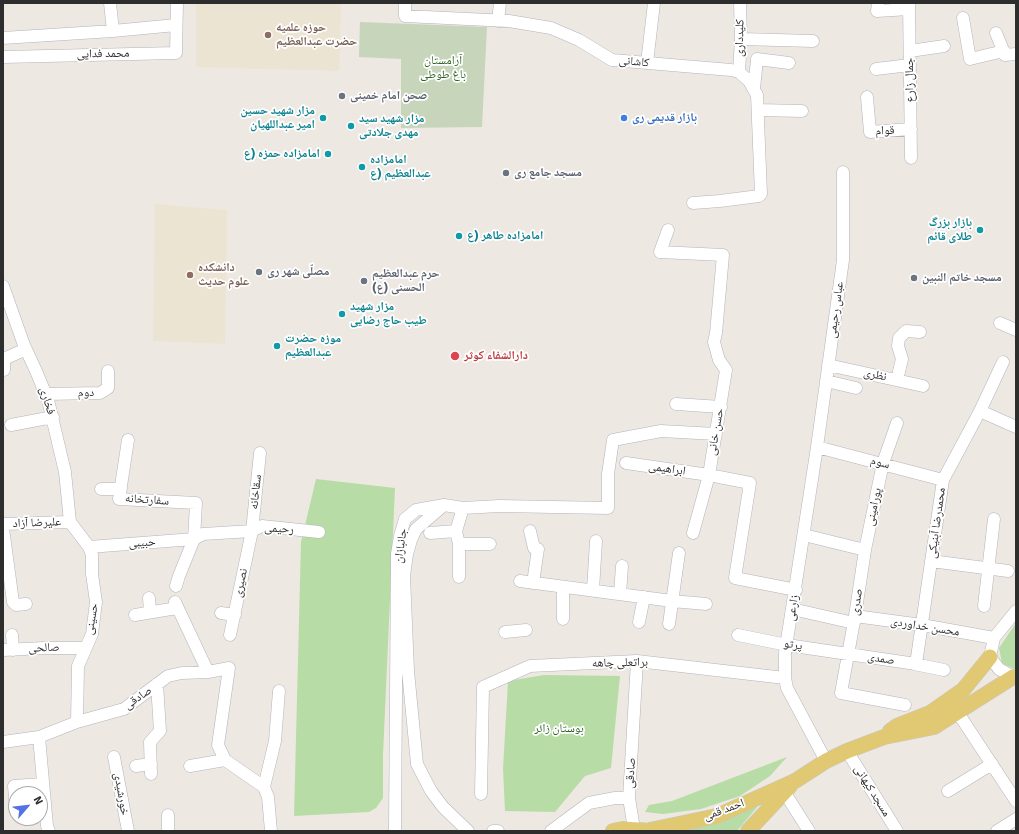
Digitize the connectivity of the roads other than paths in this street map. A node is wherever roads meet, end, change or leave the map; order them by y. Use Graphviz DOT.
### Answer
graph roads {
  1 [pos="110,3"];
  2 [pos="177,3"];
  3 [pos="405,3"];
  4 [pos="500,3"];
  5 [pos="654,3"];
  6 [pos="740,3"];
  7 [pos="878,3"];
  8 [pos="909,6"];
  9 [pos="963,18"];
  10 [pos="498,21"];
  11 [pos="176,26"];
  12 [pos="113,31"];
  13 [pos="996,33"];
  14 [pos="31,36"];
  15 [pos="3,38"];
  16 [pos="741,39"];
  17 [pos="813,41"];
  18 [pos="944,46"];
  19 [pos="910,51"];
  20 [pos="1004,51"];
  21 [pos="1016,54"];
  22 [pos="33,56"];
  23 [pos="3,57"];
  24 [pos="647,63"];
  25 [pos="789,63"];
  26 [pos="910,65"];
  27 [pos="876,69"];
  28 [pos="738,72"];
  29 [pos="754,88"];
  30 [pos="866,97"];
  31 [pos="758,110"];
  32 [pos="802,111"];
  33 [pos="911,129"];
  34 [pos="911,158"];
  35 [pos="843,172"];
  36 [pos="692,203"];
  37 [pos="668,230"];
  38 [pos="3,286"];
  39 [pos="1000,323"];
  40 [pos="1016,330"];
  41 [pos="920,332"];
  42 [pos="26,350"];
  43 [pos="1003,362"];
  44 [pos="828,365"];
  45 [pos="4,370"];
  46 [pos="108,371"];
  47 [pos="896,380"];
  48 [pos="826,381"];
  49 [pos="923,386"];
  50 [pos="856,388"];
  51 [pos="46,394"];
  52 [pos="676,404"];
  53 [pos="721,407"];
  54 [pos="980,411"];
  55 [pos="53,417"];
  56 [pos="897,424"];
  57 [pos="11,425"];
  58 [pos="1016,427"];
  59 [pos="716,434"];
  60 [pos="128,440"];
  61 [pos="817,447"];
  62 [pos="260,453"];
  63 [pos="626,463"];
  64 [pos="883,463"];
  65 [pos="709,475"];
  66 [pos="943,480"];
  67 [pos="101,489"];
  68 [pos="121,489"];
  69 [pos="444,505"];
  70 [pos="463,508"];
  71 [pos="994,519"];
  72 [pos="70,522"];
  73 [pos="3,524"];
  74 [pos="3,528"];
  75 [pos="252,531"];
  76 [pos="456,531"];
  77 [pos="530,531"];
  78 [pos="318,532"];
  79 [pos="430,532"];
  80 [pos="693,533"];
  81 [pos="804,535"];
  82 [pos="194,539"];
  83 [pos="596,541"];
  84 [pos="459,544"];
  85 [pos="490,544"];
  86 [pos="89,547"];
  87 [pos="865,550"];
  88 [pos="679,553"];
  89 [pos="931,561"];
  90 [pos="622,566"];
  91 [pos="989,568"];
  92 [pos="6,571"];
  93 [pos="1008,571"];
  94 [pos="459,577"];
  95 [pos="520,581"];
  96 [pos="533,583"];
  97 [pos="176,586"];
  98 [pos="563,587"];
  99 [pos="593,590"];
  100 [pos="796,590"];
  101 [pos="620,594"];
  102 [pos="644,597"];
  103 [pos="149,598"];
  104 [pos="672,601"];
  105 [pos="26,604"];
  106 [pos="706,604"];
  107 [pos="984,606"];
  108 [pos="792,608"];
  109 [pos="1016,611"];
  110 [pos="150,612"];
  111 [pos="221,613"];
  112 [pos="135,615"];
  113 [pos="234,615"];
  114 [pos="563,619"];
  115 [pos="855,620"];
  116 [pos="639,622"];
  117 [pos="669,624"];
  118 [pos="922,625"];
  119 [pos="526,630"];
  120 [pos="505,632"];
  121 [pos="12,634"];
  122 [pos="230,635"];
  123 [pos="738,636"];
  124 [pos="994,638"];
  125 [pos="787,644"];
  126 [pos="85,648"];
  127 [pos="8,650"];
  128 [pos="848,654"];
  129 [pos="990,657"];
  130 [pos="637,661"];
  131 [pos="914,664"];
  132 [pos="944,670"];
  133 [pos="202,672"];
  134 [pos="1014,676"];
  135 [pos="785,678"];
  136 [pos="157,684"];
  137 [pos="279,691"];
  138 [pos="905,705"];
  139 [pos="956,713"];
  140 [pos="77,722"];
  141 [pos="884,737"];
  142 [pos="39,738"];
  143 [pos="3,742"];
  144 [pos="847,751"];
  145 [pos="114,757"];
  146 [pos="226,760"];
  147 [pos="826,761"];
  148 [pos="992,764"];
  149 [pos="136,766"];
  150 [pos="190,766"];
  151 [pos="43,784"];
  152 [pos="14,786"];
  153 [pos="264,787"];
  154 [pos="783,790"];
  155 [pos="948,791"];
  156 [pos="481,794"];
  157 [pos="629,798"];
  158 [pos="1016,801"];
  159 [pos="168,815"];
  160 [pos="1016,819"];
  161 [pos="634,829"];
  162 [pos="48,831"];
  163 [pos="128,831"];
  164 [pos="168,831"];
  165 [pos="271,831"];
  166 [pos="394,831"];
  167 [pos="468,831"];
  168 [pos="493,831"];
  169 [pos="498,831"];
  170 [pos="551,831"];
  171 [pos="613,831"];
  172 [pos="651,831"];
  173 [pos="748,831"];
  174 [pos="809,831"];
  175 [pos="897,831"];
  176 [pos="997,831"];
  1 -- 12 [label="street"];
  2 -- 11 [label="street, محمد فدایی"];
  3 -- 10 [label="street, کاشانی"];
  4 -- 10 [label="street"];
  5 -- 24 [label="street"];
  6 -- 16 [label="street, کلیدداری"];
  7 -- 8 [label="street"];
  8 -- 19 [label="street, جمال زارع"];
  9 -- 20 [label="street"];
  10 -- 24 [label="street, کاشانی"];
  11 -- 12 [label="street, محمد فدایی"];
  11 -- 22 [label="street, محمد فدایی"];
  12 -- 14 [label="street, محمد فدایی"];
  13 -- 20 [label="street"];
  14 -- 15 [label="street, محمد فدایی"];
  14 -- 22 [label="street"];
  16 -- 17 [label="street"];
  16 -- 28 [label="street, کلیدداری"];
  18 -- 19 [label="street"];
  19 -- 26 [label="street, جمال زارع"];
  20 -- 21 [label="street"];
  22 -- 23 [label="street, محمد فدایی"];
  24 -- 28 [label="street, کاشانی"];
  25 -- 29 [label="street"];
  26 -- 27 [label="street"];
  26 -- 33 [label="street, جمال زارع"];
  28 -- 29 [label="street"];
  29 -- 31 [label="street"];
  30 -- 33 [label="street, قوام"];
  31 -- 32 [label="street"];
  31 -- 36 [label="street"];
  33 -- 34 [label="street, جمال زارع"];
  35 -- 44 [label="street, عباس رحیمی"];
  37 -- 53 [label="street, حسن خانی"];
  38 -- 42 [label="street, فخاری"];
  39 -- 40 [label="street"];
  41 -- 47 [label="street"];
  42 -- 45 [label="street"];
  42 -- 51 [label="street, فخاری"];
  43 -- 54 [label="street, محمدرضا آبنیکی"];
  44 -- 47 [label="street, نظری"];
  44 -- 48 [label="street, عباس رحیمی"];
  46 -- 51 [label="street, دوم"];
  47 -- 49 [label="street, نظری"];
  48 -- 50 [label="street"];
  48 -- 61 [label="street, عباس رحیمی"];
  51 -- 55 [label="street, فخاری"];
  52 -- 53 [label="street"];
  53 -- 59 [label="street, حسن خانی"];
  54 -- 58 [label="street"];
  54 -- 66 [label="street, محمدرضا آبنیکی"];
  55 -- 57 [label="street"];
  55 -- 72 [label="street, فخاری"];
  56 -- 64 [label="street, پورامینی"];
  59 -- 65 [label="street, حسن خانی"];
  59 -- 70 [label="street"];
  60 -- 68 [label="street, سفارتخانه"];
  61 -- 64 [label="street, سوم"];
  61 -- 81 [label="street, زارعی"];
  62 -- 75 [label="street, سقاخانه"];
  63 -- 65 [label="street, ابراهیمی"];
  64 -- 66 [label="street, سوم"];
  64 -- 87 [label="street, پورامینی"];
  65 -- 80 [label="street, حسن خانی"];
  65 -- 100 [label="street"];
  66 -- 89 [label="street, محمدرضا آبنیکی"];
  67 -- 68 [label="street"];
  68 -- 82 [label="street, سفارتخانه"];
  69 -- 70 [label="street"];
  69 -- 166 [label="street, جانبازان"];
  69 -- 167 [label="street, جانبازان"];
  70 -- 76 [label="street"];
  71 -- 91 [label="street"];
  72 -- 73 [label="street, علیرضا آزاد"];
  72 -- 86 [label="street, حسینی"];
  74 -- 92 [label="street"];
  75 -- 78 [label="street, رحیمی"];
  75 -- 82 [label="street, رحیمی"];
  75 -- 113 [label="street, نصیری"];
  76 -- 79 [label="street"];
  76 -- 84 [label="street"];
  77 -- 96 [label="street"];
  81 -- 87 [label="street"];
  81 -- 100 [label="street, زارعی"];
  82 -- 86 [label="street, حبیبی"];
  82 -- 97 [label="street"];
  83 -- 99 [label="street"];
  84 -- 85 [label="street"];
  84 -- 94 [label="street"];
  86 -- 126 [label="street, حسینی"];
  87 -- 115 [label="street, صدری"];
  88 -- 104 [label="street"];
  89 -- 91 [label="street"];
  89 -- 118 [label="street, محمدرضا آبنیکی"];
  90 -- 101 [label="street"];
  91 -- 93 [label="street"];
  91 -- 107 [label="street"];
  92 -- 105 [label="street"];
  95 -- 96 [label="street"];
  96 -- 98 [label="street"];
  98 -- 99 [label="street"];
  98 -- 114 [label="street"];
  99 -- 101 [label="street"];
  100 -- 108 [label="street, زارعی"];
  101 -- 102 [label="street"];
  102 -- 104 [label="street"];
  102 -- 116 [label="street"];
  103 -- 110 [label="street"];
  104 -- 106 [label="street"];
  104 -- 117 [label="street"];
  108 -- 115 [label="street, محسن خداوردی"];
  108 -- 125 [label="street, زارعی"];
  109 -- 124 [label="street"];
  110 -- 112 [label="street"];
  110 -- 133 [label="street"];
  111 -- 113 [label="street"];
  113 -- 122 [label="street, نصیری"];
  115 -- 118 [label="street, محسن خداوردی"];
  115 -- 128 [label="street, صدری"];
  118 -- 124 [label="street, محسن خداوردی"];
  118 -- 131 [label="street"];
  119 -- 120 [label="street"];
  121 -- 127 [label="street"];
  123 -- 125 [label="street, پرتو"];
  124 -- 129 [label="street"];
  125 -- 128 [label="street, پرتو"];
  125 -- 135 [label="street, زارعی"];
  126 -- 127 [label="street, صالحی"];
  126 -- 140 [label="street, حسینی"];
  128 -- 131 [label="street, صمدی"];
  128 -- 138 [label="street, صدری"];
  129 -- 134 [label="street"];
  129 -- 141 [label="main road"];
  130 -- 135 [label="street, براتعلی چاهه"];
  130 -- 156 [label="street, براتعلی چاهه"];
  130 -- 157 [label="street, صادقی"];
  131 -- 132 [label="street, صمدی"];
  133 -- 136 [label="street, صادقی"];
  133 -- 146 [label="street, صادقی"];
  134 -- 139 [label="main road"];
  135 -- 147 [label="street, زارعی"];
  136 -- 140 [label="street, صادقی"];
  136 -- 149 [label="street"];
  137 -- 153 [label="street"];
  139 -- 141 [label="main road"];
  139 -- 148 [label="street"];
  140 -- 142 [label="street, صادقی"];
  141 -- 144 [label="main road, احمد قمی"];
  142 -- 143 [label="street, صادقی"];
  142 -- 151 [label="street"];
  144 -- 147 [label="main road, احمد قمی"];
  144 -- 175 [label="street, مسجد کیهانی"];
  145 -- 163 [label="street, خورشیدی"];
  146 -- 150 [label="street"];
  146 -- 153 [label="street"];
  147 -- 154 [label="main road, احمد قمی"];
  148 -- 155 [label="street"];
  148 -- 158 [label="street"];
  151 -- 152 [label="street"];
  151 -- 162 [label="street"];
  153 -- 165 [label="street"];
  154 -- 172 [label="main road, احمد قمی"];
  154 -- 173 [label="main road, احمد قمی"];
  154 -- 174 [label="street"];
  157 -- 161 [label="street"];
  157 -- 170 [label="street, صادقی"];
  159 -- 164 [label="street"];
  160 -- 176 [label="street"];
  161 -- 171 [label="main road, احمد قمی"];
  161 -- 172 [label="main road, احمد قمی"];
  168 -- 169 [label="street"];
}
